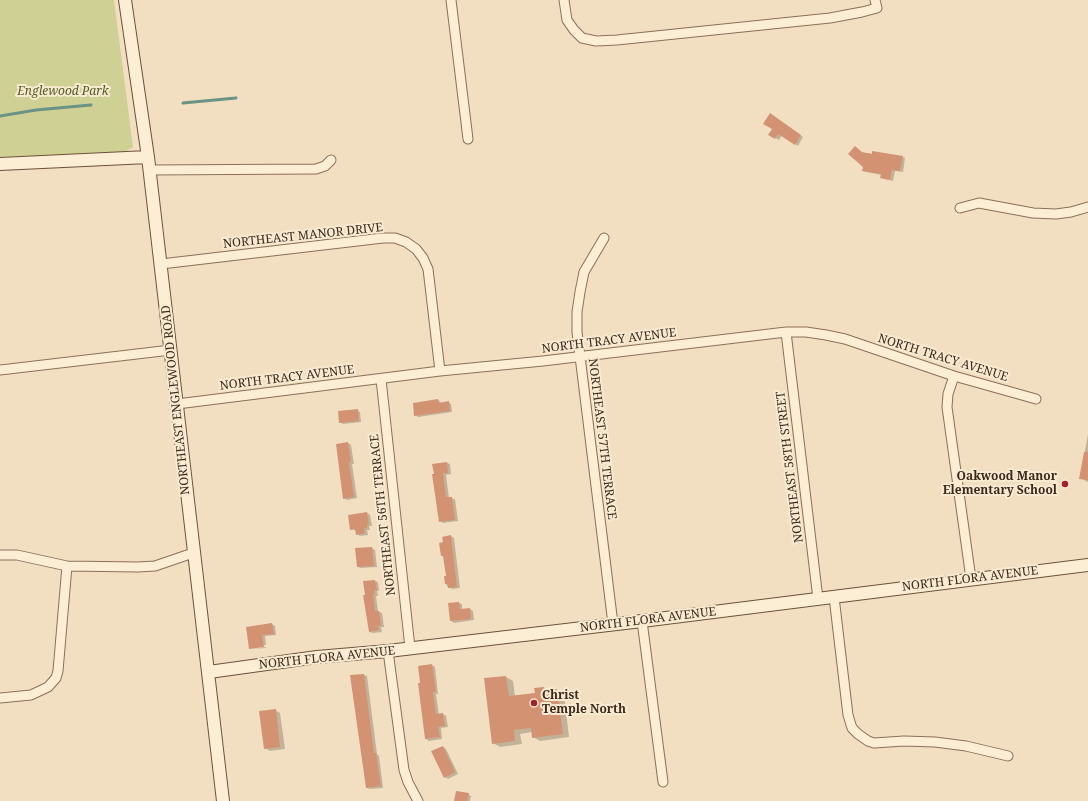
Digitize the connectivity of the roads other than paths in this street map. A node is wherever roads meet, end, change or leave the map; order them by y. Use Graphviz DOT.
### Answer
graph roads {
  1 [pos="125,0"];
  2 [pos="451,0"];
  3 [pos="564,0"];
  4 [pos="876,4"];
  5 [pos="468,139"];
  6 [pos="331,160"];
  7 [pos="148,163"];
  8 [pos="0,164"];
  9 [pos="1088,207"];
  10 [pos="960,208"];
  11 [pos="604,238"];
  12 [pos="161,264"];
  13 [pos="786,332"];
  14 [pos="171,350"];
  15 [pos="579,356"];
  16 [pos="0,370"];
  17 [pos="440,371"];
  18 [pos="954,376"];
  19 [pos="381,379"];
  20 [pos="1036,399"];
  21 [pos="177,404"];
  22 [pos="194,553"];
  23 [pos="0,555"];
  24 [pos="1088,564"];
  25 [pos="67,566"];
  26 [pos="971,579"];
  27 [pos="834,597"];
  28 [pos="818,599"];
  29 [pos="642,621"];
  30 [pos="613,624"];
  31 [pos="410,648"];
  32 [pos="388,651"];
  33 [pos="209,672"];
  34 [pos="0,698"];
  35 [pos="1008,756"];
  36 [pos="662,782"];
  37 [pos="223,801"];
  38 [pos="418,801"];
  1 -- 7 [label="street, NORTHEAST ENGLEWOOD ROAD"];
  2 -- 5 [label="street"];
  3 -- 4 [label="street"];
  6 -- 7 [label="street"];
  7 -- 8 [label="street"];
  7 -- 12 [label="street, NORTHEAST ENGLEWOOD ROAD"];
  9 -- 10 [label="street"];
  11 -- 15 [label="street, NORTHEAST 57TH TERRACE"];
  12 -- 14 [label="street, NORTHEAST ENGLEWOOD ROAD"];
  12 -- 17 [label="street, NORTHEAST MANOR DRIVE"];
  13 -- 15 [label="street, NORTH TRACY AVENUE"];
  13 -- 18 [label="street, NORTH TRACY AVENUE"];
  13 -- 28 [label="street, NORTHEAST 58TH STREET"];
  14 -- 16 [label="street"];
  14 -- 21 [label="street, NORTHEAST ENGLEWOOD ROAD"];
  15 -- 17 [label="street, NORTH TRACY AVENUE"];
  15 -- 30 [label="street, NORTHEAST 57TH TERRACE"];
  17 -- 19 [label="street, NORTH TRACY AVENUE"];
  18 -- 20 [label="street, NORTH TRACY AVENUE"];
  18 -- 26 [label="street"];
  19 -- 21 [label="street, NORTH TRACY AVENUE"];
  19 -- 31 [label="street, NORTHEAST 56TH TERRACE"];
  21 -- 22 [label="street, NORTHEAST ENGLEWOOD ROAD"];
  22 -- 25 [label="street"];
  22 -- 33 [label="street, NORTHEAST ENGLEWOOD ROAD"];
  23 -- 25 [label="street"];
  24 -- 26 [label="street, NORTH FLORA AVENUE"];
  25 -- 34 [label="street"];
  26 -- 27 [label="street, NORTH FLORA AVENUE"];
  27 -- 28 [label="street, NORTH FLORA AVENUE"];
  27 -- 35 [label="street"];
  28 -- 29 [label="street, NORTH FLORA AVENUE"];
  29 -- 30 [label="street, NORTH FLORA AVENUE"];
  29 -- 36 [label="street"];
  30 -- 31 [label="street, NORTH FLORA AVENUE"];
  31 -- 32 [label="street, NORTH FLORA AVENUE"];
  32 -- 33 [label="street, NORTH FLORA AVENUE"];
  32 -- 38 [label="street"];
  33 -- 37 [label="street, NORTHEAST ENGLEWOOD ROAD"];
}
